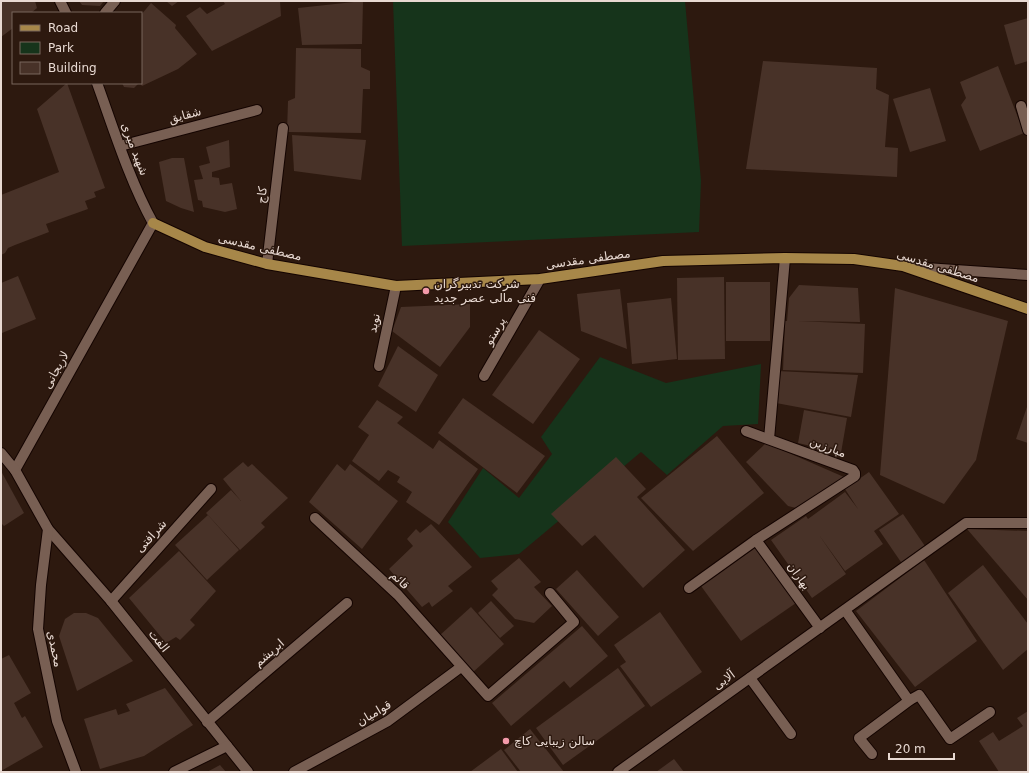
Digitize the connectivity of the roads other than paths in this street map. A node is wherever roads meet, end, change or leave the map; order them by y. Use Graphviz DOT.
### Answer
graph roads {
  1 [pos="60,1"];
  2 [pos="116,1"];
  3 [pos="66,12"];
  4 [pos="106,12"];
  5 [pos="97,84"];
  6 [pos="1021,106"];
  7 [pos="257,110"];
  8 [pos="283,128"];
  9 [pos="1028,130"];
  10 [pos="120,146"];
  11 [pos="153,223"];
  12 [pos="785,258"];
  13 [pos="267,264"];
  14 [pos="903,266"];
  15 [pos="1028,275"];
  16 [pos="540,279"];
  17 [pos="396,286"];
  18 [pos="1028,309"];
  19 [pos="379,366"];
  20 [pos="484,376"];
  21 [pos="746,431"];
  22 [pos="769,439"];
  23 [pos="1,453"];
  24 [pos="15,470"];
  25 [pos="211,489"];
  26 [pos="315,518"];
  27 [pos="1028,523"];
  28 [pos="48,529"];
  29 [pos="756,540"];
  30 [pos="689,588"];
  31 [pos="550,593"];
  32 [pos="111,601"];
  33 [pos="347,603"];
  34 [pos="845,610"];
  35 [pos="820,628"];
  36 [pos="461,667"];
  37 [pos="750,678"];
  38 [pos="910,700"];
  39 [pos="990,712"];
  40 [pos="207,722"];
  41 [pos="791,734"];
  42 [pos="227,746"];
  43 [pos="872,754"];
  44 [pos="76,772"];
  45 [pos="174,772"];
  46 [pos="248,772"];
  47 [pos="294,772"];
  48 [pos="618,772"];
  1 -- 3 [label="street"];
  2 -- 4 [label="street"];
  5 -- 10 [label="street, شهید میری"];
  6 -- 9 [label="street"];
  7 -- 10 [label="street, شقایق"];
  8 -- 13 [label="street, کاج"];
  10 -- 11 [label="street, شهید میری"];
  11 -- 13 [label="main road, مصطفی مقدسی"];
  11 -- 24 [label="street, لاریجانی"];
  12 -- 14 [label="main road, مصطفی مقدسی"];
  12 -- 16 [label="main road, مصطفی مقدسی"];
  12 -- 22 [label="street"];
  13 -- 17 [label="main road, مصطفی مقدسی"];
  14 -- 15 [label="street"];
  14 -- 18 [label="main road, مصطفی مقدسی"];
  16 -- 17 [label="main road, مصطفی مقدسی"];
  16 -- 20 [label="street, پرستو"];
  17 -- 19 [label="street, نوید"];
  21 -- 22 [label="street"];
  22 -- 29 [label="street, مبارزین"];
  23 -- 24 [label="street"];
  24 -- 28 [label="street"];
  25 -- 32 [label="street, شرافتی"];
  26 -- 36 [label="street, قائم"];
  27 -- 34 [label="street, آلایی"];
  28 -- 32 [label="street, الفت"];
  28 -- 44 [label="street, محمدی"];
  29 -- 30 [label="street, مبارزین"];
  29 -- 35 [label="street, بهاران"];
  31 -- 36 [label="street, قائم"];
  32 -- 40 [label="street, الفت"];
  33 -- 40 [label="street, ابریشم"];
  34 -- 35 [label="street, آلایی"];
  34 -- 38 [label="street"];
  35 -- 37 [label="street, آلایی"];
  36 -- 47 [label="street, قوامیان"];
  37 -- 41 [label="street"];
  37 -- 48 [label="street, آلایی"];
  38 -- 39 [label="street"];
  38 -- 43 [label="street"];
  40 -- 42 [label="street, الفت"];
  42 -- 45 [label="street"];
  42 -- 46 [label="street, الفت"];
}
